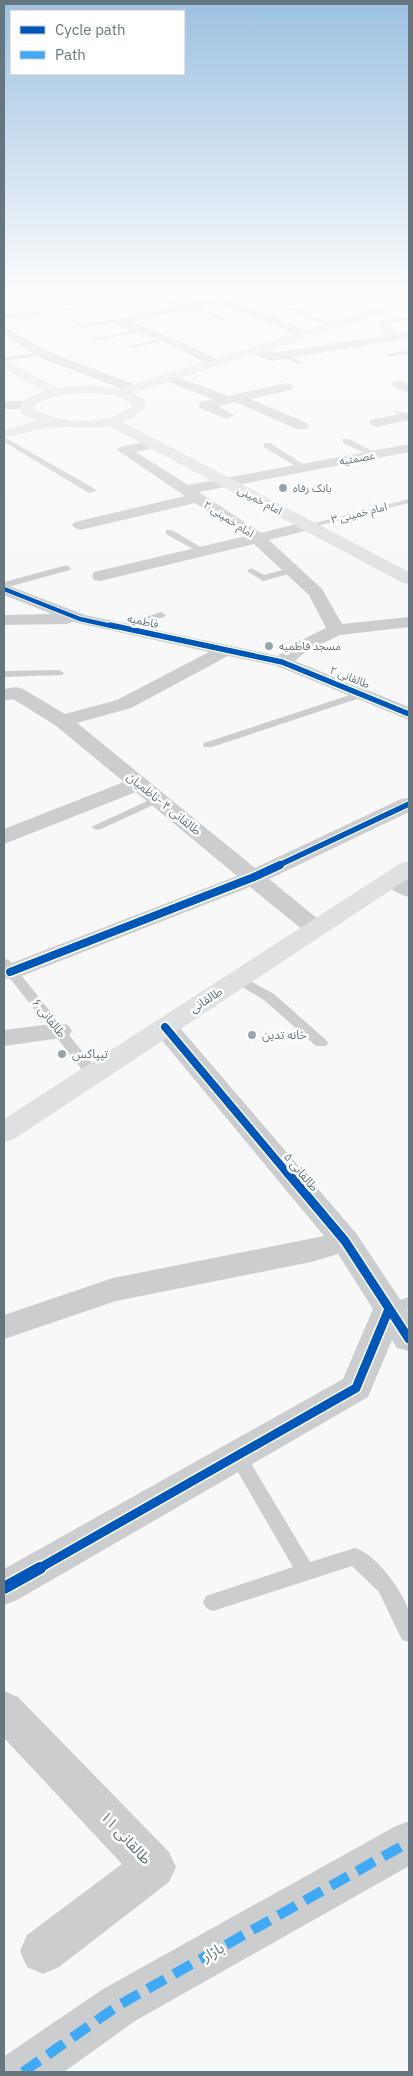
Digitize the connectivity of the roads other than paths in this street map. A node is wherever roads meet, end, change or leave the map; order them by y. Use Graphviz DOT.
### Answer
graph roads {
  1 [pos="56,392"];
  2 [pos="127,392"];
  3 [pos="211,392"];
  4 [pos="268,392"];
  5 [pos="232,399"];
  6 [pos="4,405"];
  7 [pos="30,410"];
  8 [pos="404,414"];
  9 [pos="227,415"];
  10 [pos="111,421"];
  11 [pos="58,423"];
  12 [pos="376,423"];
  13 [pos="302,426"];
  14 [pos="4,428"];
  15 [pos="4,434"];
  16 [pos="4,439"];
  17 [pos="346,441"];
  18 [pos="155,444"];
  19 [pos="267,445"];
  20 [pos="409,448"];
  21 [pos="376,455"];
  22 [pos="305,468"];
  23 [pos="227,483"];
  24 [pos="92,491"];
  25 [pos="191,494"];
  26 [pos="409,501"];
  27 [pos="80,525"];
  28 [pos="308,526"];
  29 [pos="169,532"];
  30 [pos="258,538"];
  31 [pos="203,551"];
  32 [pos="67,568"];
  33 [pos="293,570"];
  34 [pos="251,571"];
  35 [pos="100,576"];
  36 [pos="409,579"];
  37 [pos="4,585"];
  38 [pos="4,589"];
  39 [pos="161,615"];
  40 [pos="80,619"];
  41 [pos="4,620"];
  42 [pos="409,622"];
  43 [pos="120,628"];
  44 [pos="336,630"];
  45 [pos="226,650"];
  46 [pos="282,662"];
  47 [pos="59,673"];
  48 [pos="4,674"];
  49 [pos="4,694"];
  50 [pos="362,694"];
  51 [pos="409,714"];
  52 [pos="62,721"];
  53 [pos="208,745"];
  54 [pos="140,784"];
  55 [pos="158,799"];
  56 [pos="409,804"];
  57 [pos="97,827"];
  58 [pos="4,837"];
  59 [pos="254,877"];
  60 [pos="404,879"];
  61 [pos="316,928"];
  62 [pos="7,968"];
  63 [pos="239,979"];
  64 [pos="165,1027"];
  65 [pos="59,1031"];
  66 [pos="4,1038"];
  67 [pos="321,1043"];
  68 [pos="93,1074"];
  69 [pos="4,1132"];
  70 [pos="345,1240"];
  71 [pos="399,1306"];
  72 [pos="4,1327"];
  73 [pos="409,1339"];
  74 [pos="237,1455"];
  75 [pos="306,1572"];
  76 [pos="4,1588"];
  77 [pos="212,1602"];
  78 [pos="409,1633"];
  79 [pos="4,1710"];
  80 [pos="409,1842"];
  81 [pos="43,1951"];
  82 [pos="23,2072"];
  1 -- 7 [label="main road"];
  2 -- 10 [label="main road"];
  3 -- 5 [label="street"];
  4 -- 5 [label="street"];
  5 -- 9 [label="street"];
  5 -- 13 [label="street"];
  6 -- 7 [label="street"];
  7 -- 11 [label="main road"];
  7 -- 14 [label="main road"];
  8 -- 12 [label="street"];
  10 -- 11 [label="main road"];
  10 -- 18 [label="main road, امام خمینی"];
  11 -- 15 [label="main road"];
  16 -- 24 [label="lane"];
  17 -- 21 [label="lane"];
  18 -- 23 [label="main road, امام خمینی"];
  18 -- 25 [label="street, امام خمینی ۲"];
  19 -- 22 [label="lane"];
  20 -- 21 [label="street, عصمتیه"];
  21 -- 22 [label="street, عصمتیه"];
  22 -- 23 [label="street, عصمتیه"];
  23 -- 25 [label="street, عصمتیه"];
  23 -- 28 [label="main road, امام خمینی"];
  25 -- 27 [label="street, عصمتیه"];
  25 -- 30 [label="street, امام خمینی ۲"];
  26 -- 28 [label="lane, امام خمینی ۳"];
  28 -- 30 [label="street"];
  28 -- 36 [label="main road, امام خمینی"];
  29 -- 31 [label="lane"];
  30 -- 31 [label="street"];
  30 -- 33 [label="street, امام خمینی ۲"];
  31 -- 35 [label="street"];
  32 -- 37 [label="lane"];
  33 -- 34 [label="lane"];
  33 -- 44 [label="street, امام خمینی ۲"];
  38 -- 40 [label="street, فاطمیه"];
  39 -- 43 [label="lane"];
  40 -- 41 [label="street"];
  40 -- 43 [label="street, فاطمیه"];
  42 -- 44 [label="street"];
  43 -- 45 [label="street, فاطمیه"];
  44 -- 46 [label="street"];
  45 -- 46 [label="street, فاطمیه"];
  45 -- 52 [label="street"];
  46 -- 50 [label="street, طالقانی ۲"];
  47 -- 48 [label="lane"];
  49 -- 52 [label="street, طالقانی ۴ -ناظمیان"];
  50 -- 51 [label="street, طالقانی ۲"];
  50 -- 53 [label="lane"];
  52 -- 54 [label="street, طالقانی ۴ -ناظمیان"];
  54 -- 55 [label="street, طالقانی ۴ -ناظمیان"];
  54 -- 58 [label="street"];
  55 -- 57 [label="lane"];
  55 -- 59 [label="street, طالقانی ۴ -ناظمیان"];
  56 -- 59 [label="street"];
  59 -- 61 [label="street, طالقانی ۴ -ناظمیان"];
  59 -- 62 [label="street"];
  60 -- 61 [label="main road, طالقانی"];
  61 -- 63 [label="main road, طالقانی"];
  62 -- 65 [label="lane, طالقانی ۶"];
  63 -- 64 [label="main road, طالقانی"];
  63 -- 67 [label="lane"];
  64 -- 68 [label="main road, طالقانی"];
  64 -- 70 [label="street, طالقانی ۵"];
  65 -- 66 [label="street"];
  65 -- 68 [label="lane, طالقانی ۶"];
  68 -- 69 [label="main road, طالقانی"];
  70 -- 71 [label="street, طالقانی ۵"];
  70 -- 72 [label="street"];
  71 -- 73 [label="street, طالقانی ۵"];
  71 -- 74 [label="street"];
  74 -- 75 [label="lane"];
  74 -- 76 [label="street"];
  75 -- 77 [label="lane"];
  75 -- 78 [label="lane"];
  79 -- 81 [label="street, طالقانی ۱۱"];
  80 -- 82 [label="street, بازار"];
}
